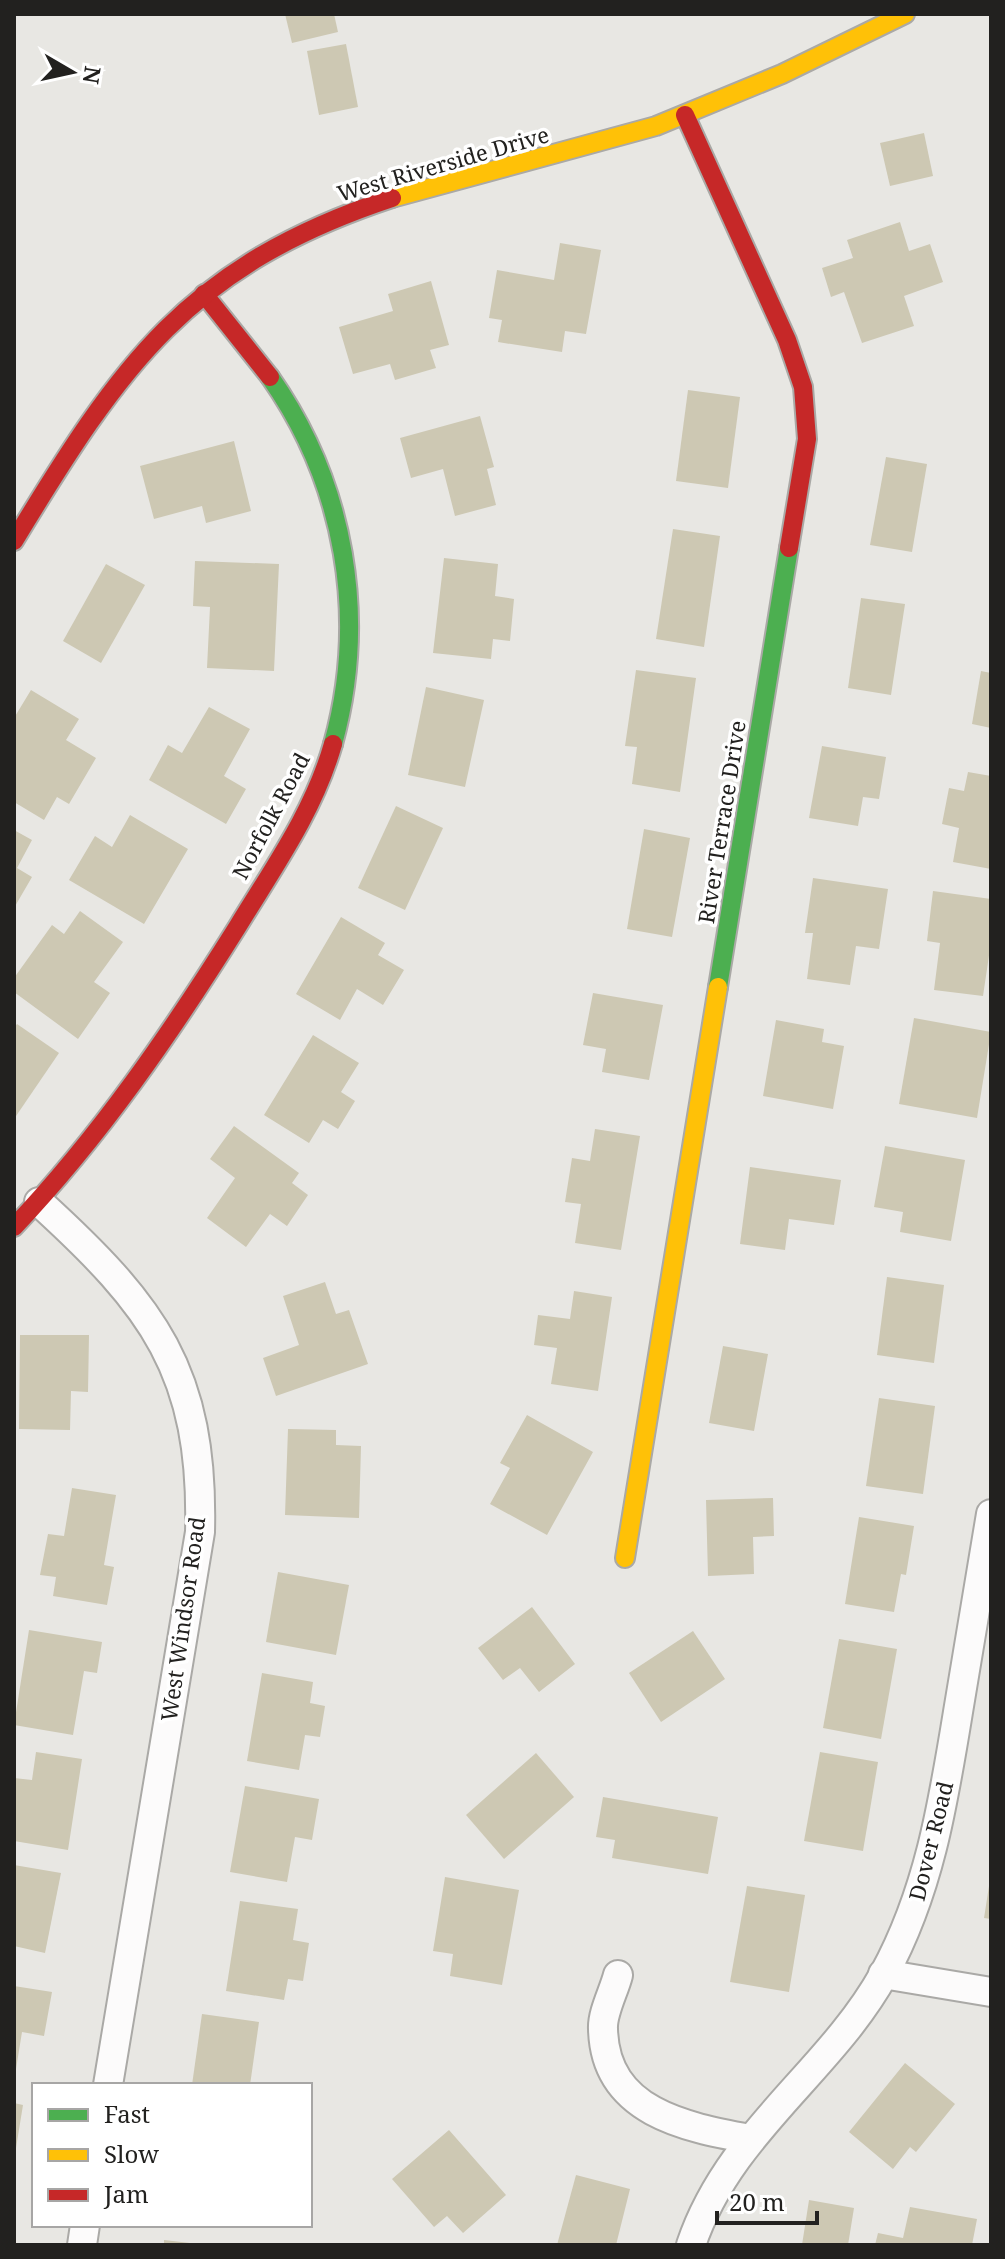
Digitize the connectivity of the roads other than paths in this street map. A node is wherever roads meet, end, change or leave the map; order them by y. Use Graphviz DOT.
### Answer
graph roads {
  1 [pos="905,14"];
  2 [pos="685,115"];
  3 [pos="204,294"];
  4 [pos="14,541"];
  5 [pos="39,1202"];
  6 [pos="14,1227"];
  7 [pos="991,1514"];
  8 [pos="625,1558"];
  9 [pos="983,1609"];
  10 [pos="883,1974"];
  11 [pos="618,1975"];
  12 [pos="991,1992"];
  13 [pos="108,2083"];
  14 [pos="750,2139"];
  15 [pos="691,2245"];
  1 -- 2 [label="street, West Riverside Drive"];
  2 -- 3 [label="street, West Riverside Drive"];
  2 -- 8 [label="street, River Terrace Drive"];
  3 -- 4 [label="street, West Riverside Drive"];
  3 -- 5 [label="street, Norfolk Road"];
  5 -- 6 [label="street, Norfolk Road"];
  5 -- 13 [label="street, West Windsor Road"];
  7 -- 9 [label="street, Dover Road"];
  9 -- 10 [label="street, Dover Road"];
  10 -- 12 [label="street"];
  10 -- 14 [label="street, Dover Road"];
  11 -- 14 [label="street"];
  14 -- 15 [label="street, Dover Road"];
}
